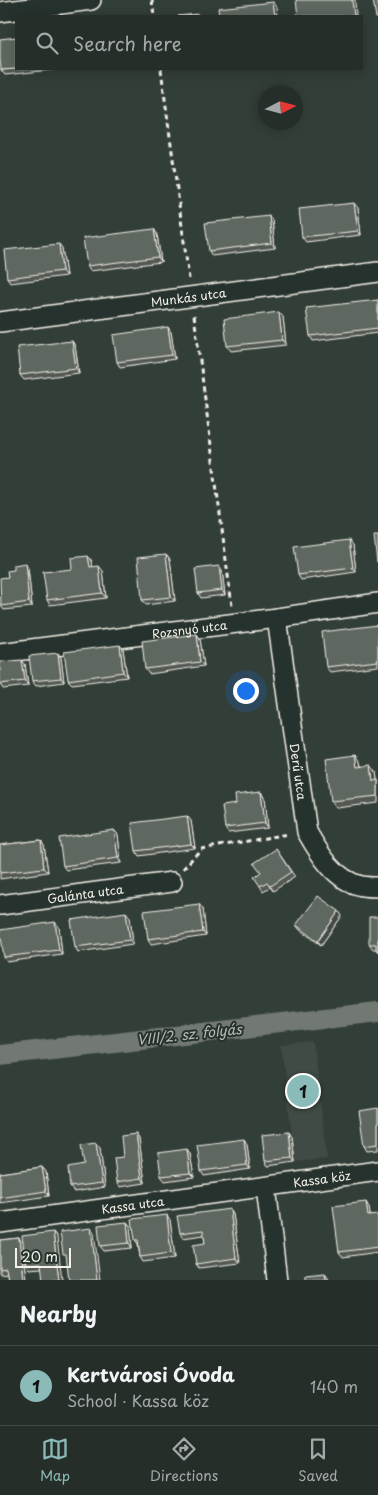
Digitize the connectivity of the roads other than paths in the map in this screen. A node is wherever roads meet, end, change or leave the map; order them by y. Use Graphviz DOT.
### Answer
graph roads {
  1 [pos="91,0"];
  2 [pos="0,12"];
  3 [pos="378,272"];
  4 [pos="0,322"];
  5 [pos="378,603"];
  6 [pos="277,618"];
  7 [pos="0,653"];
  8 [pos="172,882"];
  9 [pos="378,887"];
  10 [pos="0,905"];
  11 [pos="378,1171"];
  12 [pos="266,1187"];
  13 [pos="0,1223"];
  14 [pos="277,1280"];
  1 -- 2 [label="street"];
  3 -- 4 [label="street, Munkás utca"];
  5 -- 6 [label="street, Rozsnyó utca"];
  6 -- 7 [label="street, Rozsnyó utca"];
  6 -- 9 [label="street, Derű utca"];
  8 -- 10 [label="street, Galánta utca"];
  11 -- 12 [label="street, Kassa köz"];
  12 -- 13 [label="street, Kassa utca"];
  12 -- 14 [label="street"];
}
